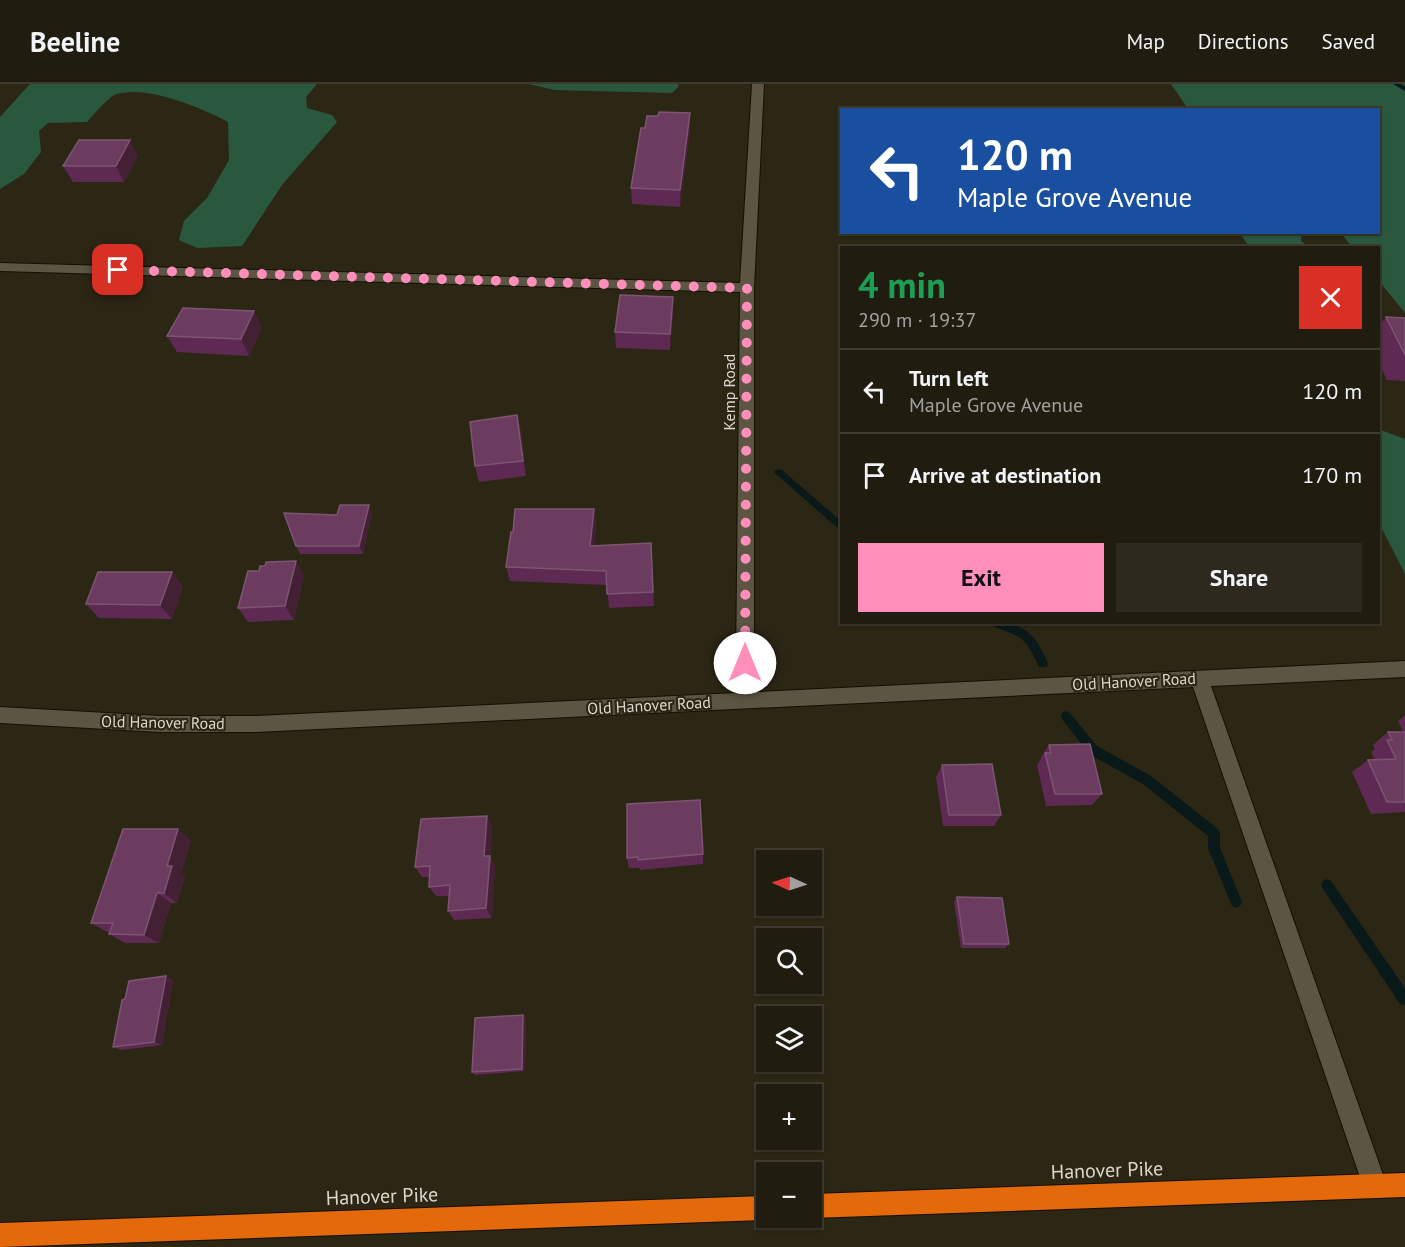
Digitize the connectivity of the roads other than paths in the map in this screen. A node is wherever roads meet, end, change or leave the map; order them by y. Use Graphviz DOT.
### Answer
graph roads {
  1 [pos="758,84"];
  2 [pos="0,267"];
  3 [pos="747,288"];
  4 [pos="1405,669"];
  5 [pos="1198,678"];
  6 [pos="748,700"];
  7 [pos="0,715"];
  8 [pos="1405,1185"];
  9 [pos="1375,1186"];
  10 [pos="822,1206"];
  11 [pos="756,1208"];
  12 [pos="0,1235"];
  1 -- 3 [label="street, Kemp Road"];
  2 -- 3 [label="street"];
  3 -- 6 [label="street, Kemp Road"];
  4 -- 5 [label="street, Old Hanover Road"];
  5 -- 6 [label="street, Old Hanover Road"];
  5 -- 9 [label="street"];
  6 -- 7 [label="street, Old Hanover Road"];
  8 -- 9 [label="highway, Hanover Pike"];
  9 -- 10 [label="highway, Hanover Pike"];
  11 -- 12 [label="highway, Hanover Pike"];
}
